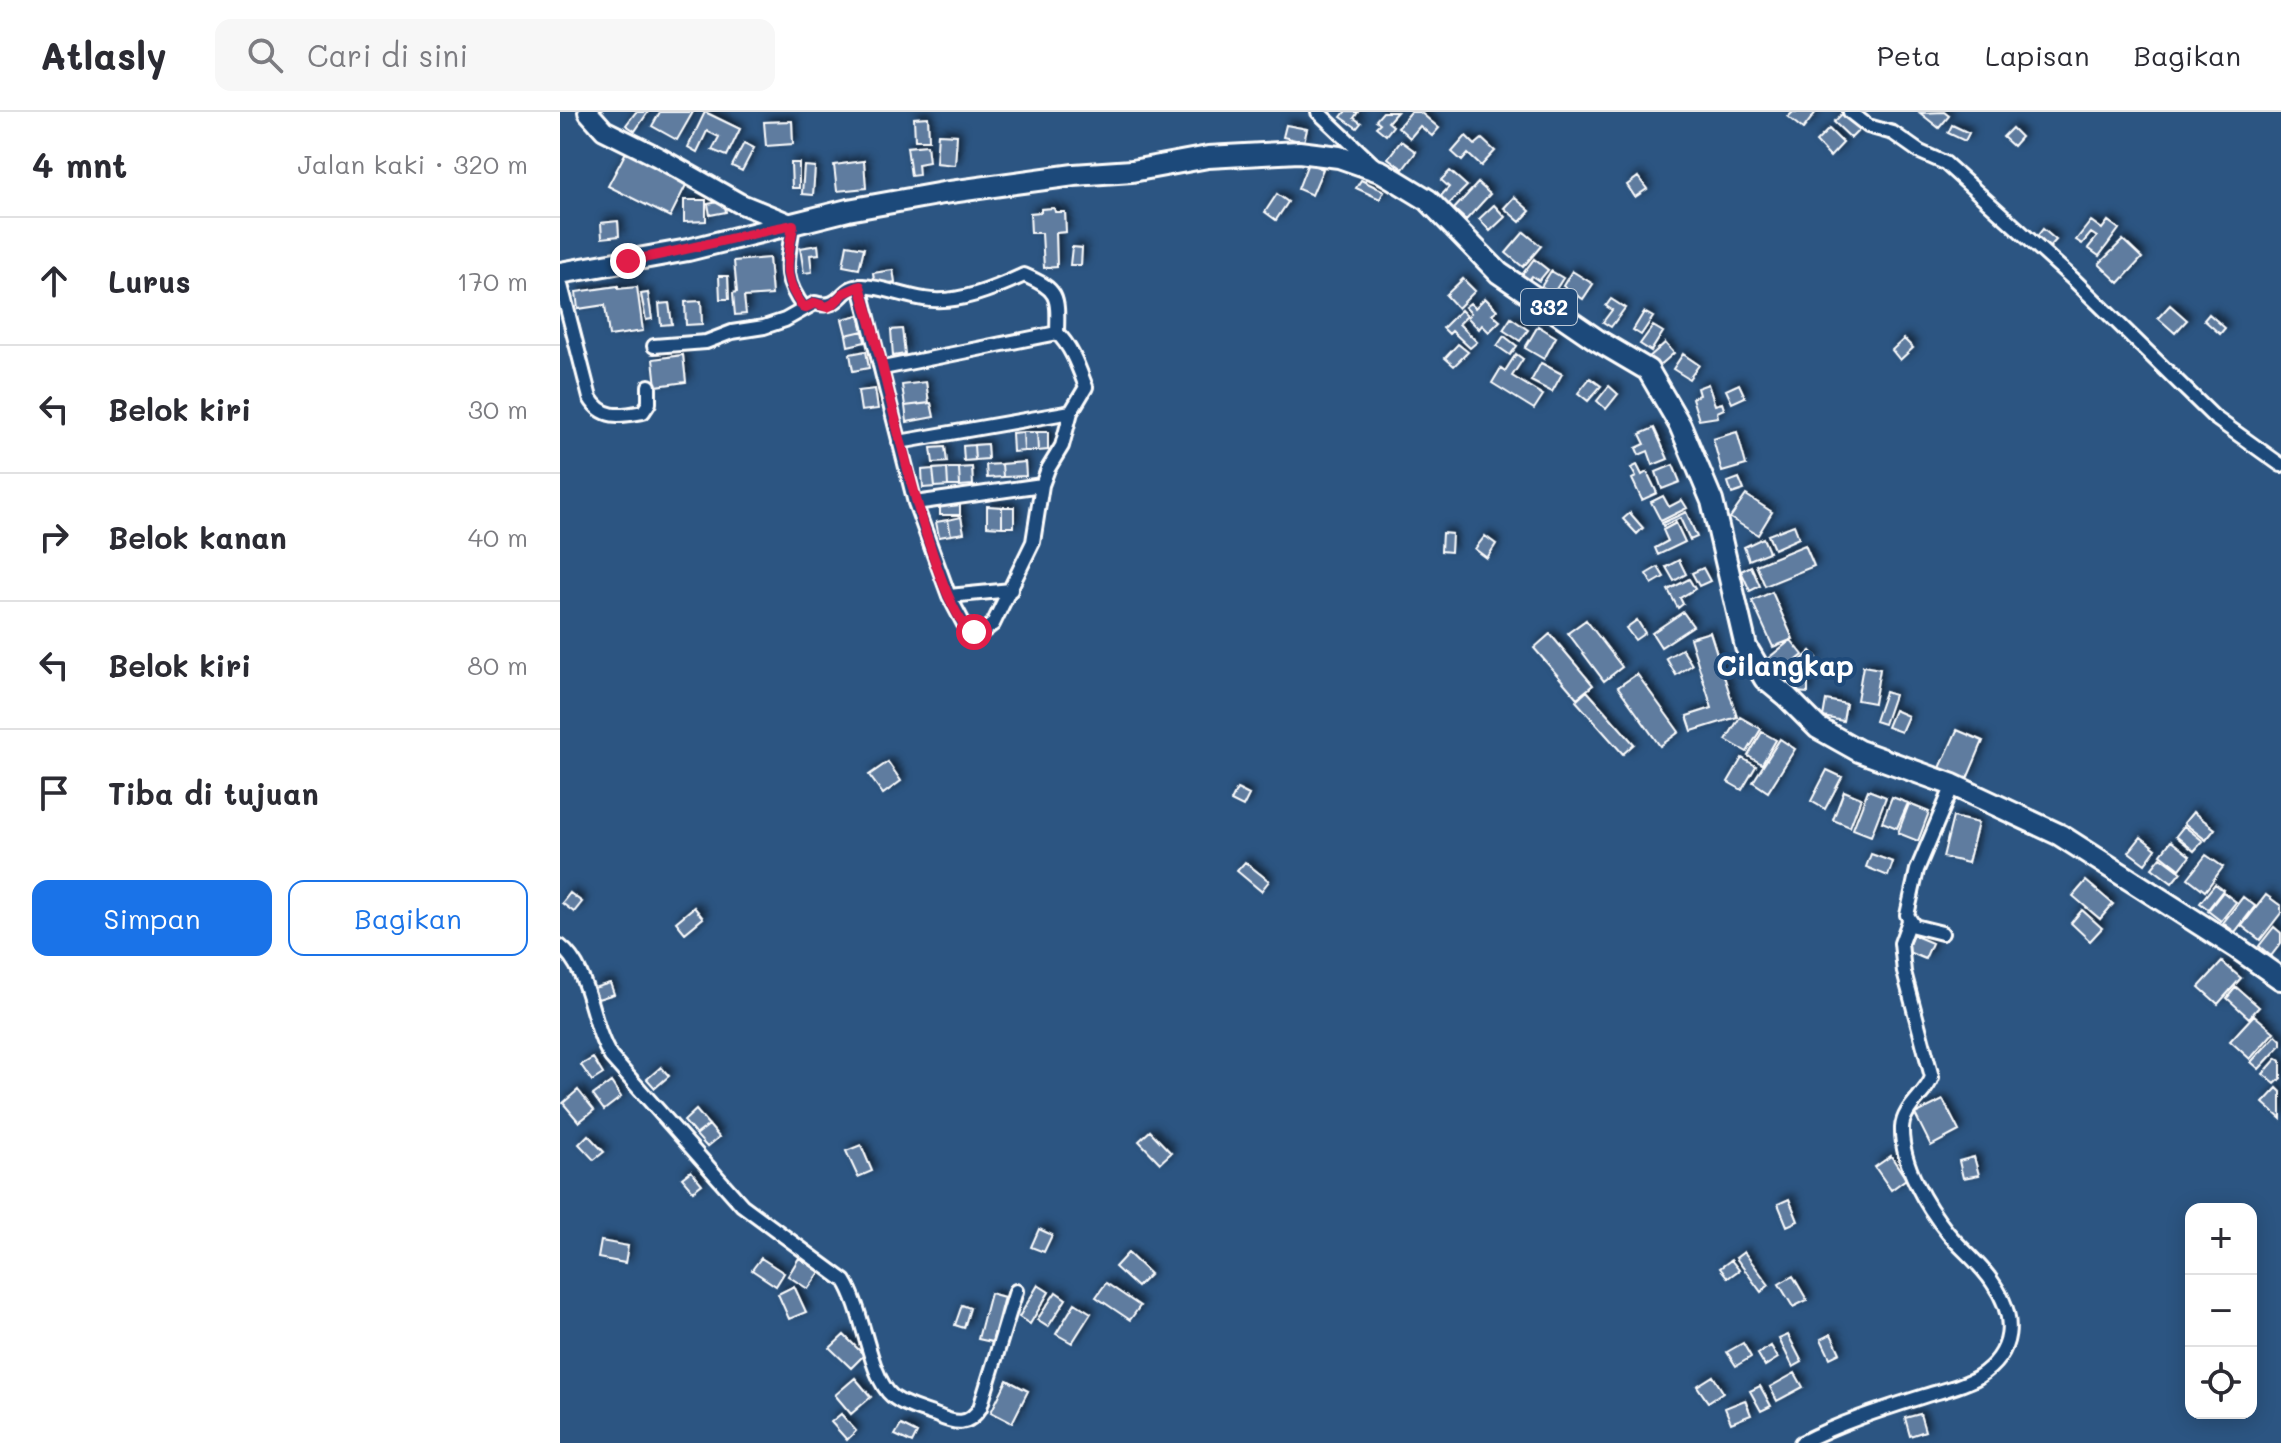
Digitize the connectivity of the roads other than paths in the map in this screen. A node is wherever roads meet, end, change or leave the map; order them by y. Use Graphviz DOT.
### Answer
graph roads {
  1 [pos="588,112"];
  2 [pos="1318,112"];
  3 [pos="1850,112"];
  4 [pos="1382,172"];
  5 [pos="793,225"];
  6 [pos="560,273"];
  7 [pos="560,281"];
  8 [pos="860,286"];
  9 [pos="804,308"];
  10 [pos="1057,333"];
  11 [pos="654,346"];
  12 [pos="883,368"];
  13 [pos="649,386"];
  14 [pos="1071,412"];
  15 [pos="899,442"];
  16 [pos="2281,465"];
  17 [pos="1042,485"];
  18 [pos="915,503"];
  19 [pos="1011,590"];
  20 [pos="949,596"];
  21 [pos="1953,785"];
  22 [pos="1909,921"];
  23 [pos="1942,933"];
  24 [pos="560,946"];
  25 [pos="2281,979"];
  26 [pos="1016,1291"];
  27 [pos="1801,1443"];
  1 -- 5 [label="street"];
  2 -- 4 [label="street"];
  3 -- 16 [label="street"];
  4 -- 5 [label="main road, 332"];
  4 -- 21 [label="main road, 332"];
  5 -- 6 [label="main road, 332"];
  5 -- 9 [label="street"];
  7 -- 13 [label="street"];
  8 -- 9 [label="street"];
  8 -- 10 [label="street"];
  8 -- 12 [label="street"];
  9 -- 11 [label="street"];
  10 -- 12 [label="street"];
  10 -- 14 [label="street"];
  12 -- 15 [label="street"];
  14 -- 15 [label="street"];
  14 -- 17 [label="street"];
  15 -- 18 [label="street"];
  17 -- 18 [label="street"];
  17 -- 19 [label="street"];
  18 -- 20 [label="street"];
  19 -- 20 [label="street"];
  19 -- 20 [label="street"];
  21 -- 22 [label="street"];
  21 -- 25 [label="main road, 332"];
  22 -- 23 [label="street"];
  22 -- 27 [label="street"];
  24 -- 26 [label="street"];
}
